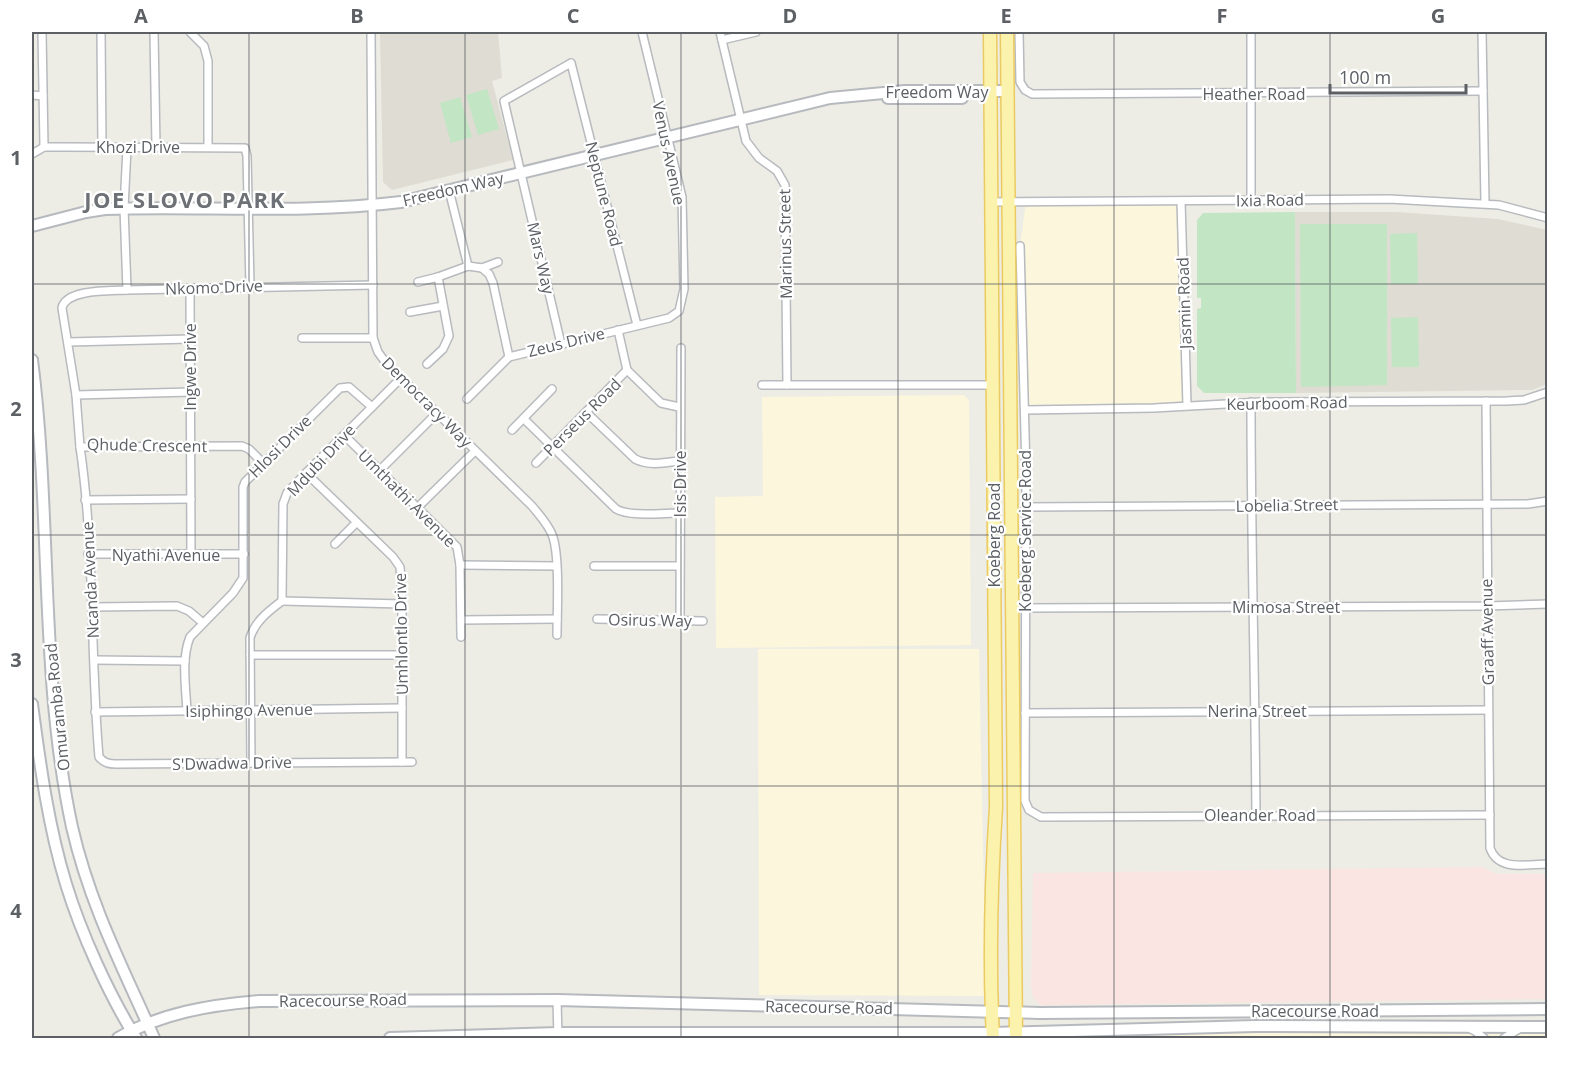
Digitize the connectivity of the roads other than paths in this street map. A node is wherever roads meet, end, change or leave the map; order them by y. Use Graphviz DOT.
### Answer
graph roads {
  1 [pos="42,32"];
  2 [pos="101,32"];
  3 [pos="154,32"];
  4 [pos="190,32"];
  5 [pos="371,32"];
  6 [pos="642,32"];
  7 [pos="720,32"];
  8 [pos="756,32"];
  9 [pos="990,32"];
  10 [pos="1006,32"];
  11 [pos="1019,32"];
  12 [pos="1251,32"];
  13 [pos="1482,32"];
  14 [pos="722,40"];
  15 [pos="571,63"];
  16 [pos="1483,91"];
  17 [pos="1007,94"];
  18 [pos="1250,94"];
  19 [pos="32,95"];
  20 [pos="990,95"];
  21 [pos="43,96"];
  22 [pos="740,120"];
  23 [pos="668,137"];
  24 [pos="44,147"];
  25 [pos="102,147"];
  26 [pos="156,147"];
  27 [pos="208,147"];
  28 [pos="127,148"];
  29 [pos="32,154"];
  30 [pos="595,156"];
  31 [pos="521,173"];
  32 [pos="449,190"];
  33 [pos="1251,200"];
  34 [pos="1181,201"];
  35 [pos="991,202"];
  36 [pos="1008,202"];
  37 [pos="1485,204"];
  38 [pos="371,206"];
  39 [pos="124,208"];
  40 [pos="247,209"];
  41 [pos="1548,218"];
  42 [pos="32,226"];
  43 [pos="1020,246"];
  44 [pos="498,262"];
  45 [pos="468,266"];
  46 [pos="482,268"];
  47 [pos="438,277"];
  48 [pos="418,282"];
  49 [pos="373,285"];
  50 [pos="250,286"];
  51 [pos="190,288"];
  52 [pos="127,290"];
  53 [pos="443,306"];
  54 [pos="62,308"];
  55 [pos="679,311"];
  56 [pos="410,312"];
  57 [pos="636,325"];
  58 [pos="618,330"];
  59 [pos="302,338"];
  60 [pos="373,338"];
  61 [pos="190,339"];
  62 [pos="68,342"];
  63 [pos="561,344"];
  64 [pos="681,348"];
  65 [pos="509,357"];
  66 [pos="32,360"];
  67 [pos="427,364"];
  68 [pos="627,370"];
  69 [pos="401,378"];
  70 [pos="762,385"];
  71 [pos="787,385"];
  72 [pos="993,385"];
  73 [pos="552,389"];
  74 [pos="191,392"];
  75 [pos="1548,392"];
  76 [pos="76,395"];
  77 [pos="467,399"];
  78 [pos="1486,401"];
  79 [pos="1251,402"];
  80 [pos="1187,405"];
  81 [pos="372,407"];
  82 [pos="679,407"];
  83 [pos="1025,410"];
  84 [pos="437,413"];
  85 [pos="587,413"];
  86 [pos="524,419"];
  87 [pos="512,430"];
  88 [pos="344,435"];
  89 [pos="191,446"];
  90 [pos="80,447"];
  91 [pos="553,447"];
  92 [pos="475,451"];
  93 [pos="679,461"];
  94 [pos="263,463"];
  95 [pos="536,464"];
  96 [pos="380,470"];
  97 [pos="306,473"];
  98 [pos="191,499"];
  99 [pos="85,500"];
  100 [pos="1548,501"];
  101 [pos="1487,503"];
  102 [pos="1251,505"];
  103 [pos="1025,507"];
  104 [pos="417,508"];
  105 [pos="680,513"];
  106 [pos="356,523"];
  107 [pos="335,544"];
  108 [pos="88,554"];
  109 [pos="244,554"];
  110 [pos="191,555"];
  111 [pos="460,565"];
  112 [pos="556,566"];
  113 [pos="594,566"];
  114 [pos="680,566"];
  115 [pos="282,601"];
  116 [pos="402,604"];
  117 [pos="1548,604"];
  118 [pos="1487,606"];
  119 [pos="92,607"];
  120 [pos="1024,608"];
  121 [pos="1254,608"];
  122 [pos="557,619"];
  123 [pos="597,619"];
  124 [pos="461,620"];
  125 [pos="680,620"];
  126 [pos="703,621"];
  127 [pos="203,623"];
  128 [pos="557,635"];
  129 [pos="461,637"];
  130 [pos="250,655"];
  131 [pos="402,655"];
  132 [pos="94,660"];
  133 [pos="185,661"];
  134 [pos="32,704"];
  135 [pos="402,708"];
  136 [pos="251,709"];
  137 [pos="1488,710"];
  138 [pos="1256,711"];
  139 [pos="95,712"];
  140 [pos="187,712"];
  141 [pos="1025,713"];
  142 [pos="402,762"];
  143 [pos="412,762"];
  144 [pos="251,763"];
  145 [pos="1032,813"];
  146 [pos="1256,815"];
  147 [pos="1490,815"];
  148 [pos="1548,864"];
  149 [pos="557,1000"];
  150 [pos="1548,1009"];
  151 [pos="992,1011"];
  152 [pos="1015,1012"];
  153 [pos="148,1024"];
  154 [pos="1466,1027"];
  155 [pos="1524,1027"];
  156 [pos="1548,1027"];
  157 [pos="133,1035"];
  158 [pos="1016,1035"];
  159 [pos="558,1036"];
  160 [pos="993,1036"];
  161 [pos="118,1038"];
  162 [pos="154,1038"];
  163 [pos="390,1038"];
  164 [pos="1484,1038"];
  165 [pos="1504,1038"];
  1 -- 21 [label="street"];
  2 -- 25 [label="street"];
  3 -- 26 [label="street"];
  4 -- 27 [label="street"];
  5 -- 38 [label="street, Democracy Way"];
  6 -- 23 [label="street, Venus Avenue"];
  7 -- 14 [label="street, Marinus Street"];
  8 -- 14 [label="street"];
  9 -- 20 [label="main road, Koeberg Road"];
  10 -- 17 [label="main road, Koeberg Road"];
  11 -- 18 [label="street, Heather Road"];
  12 -- 18 [label="street"];
  13 -- 16 [label="street"];
  14 -- 22 [label="street, Marinus Street"];
  15 -- 30 [label="street, Neptune Road"];
  15 -- 31 [label="street, Mars Way"];
  16 -- 18 [label="street, Heather Road"];
  16 -- 37 [label="street"];
  17 -- 20 [label="main road, Freedom Way"];
  17 -- 36 [label="main road, Koeberg Road"];
  18 -- 33 [label="street"];
  19 -- 21 [label="street"];
  20 -- 22 [label="main road, Freedom Way"];
  20 -- 35 [label="main road, Koeberg Road"];
  21 -- 24 [label="street"];
  22 -- 23 [label="main road, Freedom Way"];
  22 -- 71 [label="street, Marinus Street"];
  23 -- 30 [label="main road, Freedom Way"];
  23 -- 55 [label="street, Venus Avenue"];
  24 -- 25 [label="street, Khozi Drive"];
  24 -- 29 [label="street"];
  25 -- 28 [label="street, Khozi Drive"];
  26 -- 27 [label="street, Khozi Drive"];
  26 -- 28 [label="street, Khozi Drive"];
  27 -- 40 [label="street, Khozi Drive"];
  28 -- 39 [label="street"];
  30 -- 31 [label="main road, Freedom Way"];
  30 -- 57 [label="street, Neptune Road"];
  31 -- 32 [label="main road, Freedom Way"];
  31 -- 63 [label="street, Mars Way"];
  32 -- 38 [label="main road, Freedom Way"];
  32 -- 45 [label="street"];
  33 -- 34 [label="street, Ixia Road"];
  33 -- 37 [label="street, Ixia Road"];
  34 -- 36 [label="street, Ixia Road"];
  34 -- 80 [label="street, Jasmin Road"];
  35 -- 36 [label="street, Ixia Road"];
  35 -- 72 [label="main road, Koeberg Road"];
  36 -- 152 [label="main road, Koeberg Road"];
  37 -- 41 [label="street, Ixia Road"];
  38 -- 40 [label="main road, Freedom Way"];
  38 -- 49 [label="street, Democracy Way"];
  39 -- 40 [label="main road, Freedom Way"];
  39 -- 42 [label="main road, Freedom Way"];
  39 -- 52 [label="street"];
  40 -- 50 [label="street"];
  43 -- 83 [label="street, Koeberg Service Road"];
  44 -- 46 [label="street"];
  45 -- 46 [label="street"];
  45 -- 47 [label="street"];
  46 -- 65 [label="street"];
  47 -- 48 [label="street"];
  47 -- 53 [label="street"];
  49 -- 50 [label="street, Nkomo Drive"];
  49 -- 60 [label="street, Democracy Way"];
  50 -- 51 [label="street, Nkomo Drive"];
  51 -- 52 [label="street, Nkomo Drive"];
  51 -- 61 [label="street, Ingwe Drive"];
  52 -- 54 [label="street, Nkomo Drive"];
  53 -- 56 [label="street"];
  53 -- 67 [label="street"];
  54 -- 62 [label="street, Qhude Crescent"];
  55 -- 57 [label="street, Zeus Drive"];
  57 -- 58 [label="street, Zeus Drive"];
  58 -- 63 [label="street, Zeus Drive"];
  58 -- 68 [label="street"];
  59 -- 60 [label="street"];
  60 -- 69 [label="street, Democracy Way"];
  61 -- 62 [label="street"];
  61 -- 74 [label="street, Ingwe Drive"];
  62 -- 76 [label="street, Qhude Crescent"];
  63 -- 65 [label="street, Zeus Drive"];
  64 -- 82 [label="street, Isis Drive"];
  65 -- 77 [label="street, Zeus Drive"];
  66 -- 153 [label="main road, Omuramba Road"];
  68 -- 82 [label="street"];
  68 -- 85 [label="street, Perseus Road"];
  69 -- 81 [label="street, Mdubi Drive"];
  69 -- 84 [label="street, Democracy Way"];
  70 -- 71 [label="street"];
  71 -- 72 [label="street"];
  72 -- 151 [label="main road, Koeberg Road"];
  73 -- 86 [label="street"];
  74 -- 76 [label="street"];
  74 -- 89 [label="street, Ingwe Drive"];
  75 -- 78 [label="street, Keurboom Road"];
  76 -- 90 [label="street, Qhude Crescent"];
  78 -- 79 [label="street, Keurboom Road"];
  78 -- 101 [label="street, Graaff Avenue"];
  79 -- 80 [label="street, Keurboom Road"];
  79 -- 102 [label="street"];
  80 -- 83 [label="street, Keurboom Road"];
  81 -- 88 [label="street, Mdubi Drive"];
  81 -- 94 [label="street, Hlosi Drive"];
  82 -- 93 [label="street, Isis Drive"];
  83 -- 103 [label="street, Koeberg Service Road"];
  84 -- 92 [label="street, Democracy Way"];
  84 -- 96 [label="street"];
  85 -- 91 [label="street, Perseus Road"];
  85 -- 93 [label="street"];
  86 -- 87 [label="street"];
  86 -- 91 [label="street"];
  88 -- 96 [label="street, Umthathi Avenue"];
  88 -- 97 [label="street, Mdubi Drive"];
  89 -- 90 [label="street, Qhude Crescent"];
  89 -- 94 [label="street, Qhude Crescent"];
  89 -- 98 [label="street, Ingwe Drive"];
  90 -- 99 [label="street, Ncanda Avenue"];
  91 -- 95 [label="street, Perseus Road"];
  91 -- 105 [label="street"];
  92 -- 104 [label="street"];
  92 -- 112 [label="street, Democracy Way"];
  93 -- 105 [label="street, Isis Drive"];
  94 -- 109 [label="street, Hlosi Drive"];
  96 -- 104 [label="street, Umthathi Avenue"];
  97 -- 106 [label="street, Umhlontlo Drive"];
  97 -- 115 [label="street, Mdubi Drive"];
  98 -- 99 [label="street"];
  98 -- 110 [label="street, Ingwe Drive"];
  99 -- 108 [label="street, Ncanda Avenue"];
  100 -- 101 [label="street, Lobelia Street"];
  101 -- 102 [label="street, Lobelia Street"];
  101 -- 118 [label="street, Graaff Avenue"];
  102 -- 103 [label="street, Lobelia Street"];
  102 -- 121 [label="street"];
  103 -- 120 [label="street, Koeberg Service Road"];
  104 -- 111 [label="street, Umthathi Avenue"];
  105 -- 114 [label="street, Isis Drive"];
  106 -- 107 [label="street"];
  106 -- 116 [label="street, Umhlontlo Drive"];
  108 -- 110 [label="street, Nyathi Avenue"];
  108 -- 119 [label="street, Ncanda Avenue"];
  109 -- 110 [label="street, Nyathi Avenue"];
  109 -- 127 [label="street, Hlosi Drive"];
  111 -- 112 [label="street"];
  111 -- 124 [label="street, Umthathi Avenue"];
  112 -- 122 [label="street, Democracy Way"];
  113 -- 114 [label="street"];
  114 -- 125 [label="street, Isis Drive"];
  115 -- 116 [label="street"];
  115 -- 130 [label="street"];
  116 -- 131 [label="street, Umhlontlo Drive"];
  117 -- 118 [label="street, Mimosa Street"];
  118 -- 121 [label="street, Mimosa Street"];
  118 -- 137 [label="street, Graaff Avenue"];
  119 -- 127 [label="street"];
  119 -- 132 [label="street, Ncanda Avenue"];
  120 -- 121 [label="street, Mimosa Street"];
  120 -- 141 [label="street, Koeberg Service Road"];
  121 -- 138 [label="street"];
  122 -- 124 [label="street"];
  122 -- 128 [label="street, Democracy Way"];
  123 -- 125 [label="street, Osirus Way"];
  124 -- 129 [label="street, Umthathi Avenue"];
  125 -- 126 [label="street, Osirus Way"];
  127 -- 133 [label="street, Hlosi Drive"];
  130 -- 131 [label="street"];
  130 -- 136 [label="street"];
  131 -- 135 [label="street, Umhlontlo Drive"];
  132 -- 133 [label="street"];
  132 -- 139 [label="street, Ncanda Avenue"];
  133 -- 140 [label="street, Hlosi Drive"];
  134 -- 157 [label="main road, Omuramba Road"];
  135 -- 136 [label="street, Isiphingo Avenue"];
  135 -- 142 [label="street, Umhlontlo Drive"];
  136 -- 140 [label="street, Isiphingo Avenue"];
  136 -- 144 [label="street"];
  137 -- 138 [label="street, Nerina Street"];
  137 -- 147 [label="street, Graaff Avenue"];
  138 -- 141 [label="street, Nerina Street"];
  138 -- 146 [label="street"];
  139 -- 140 [label="street, Isiphingo Avenue"];
  139 -- 144 [label="street, S'Dwadwa Drive"];
  141 -- 145 [label="street, Koeberg Service Road"];
  142 -- 143 [label="street, S'Dwadwa Drive"];
  142 -- 144 [label="street, S'Dwadwa Drive"];
  145 -- 146 [label="street, Oleander Road"];
  146 -- 147 [label="street, Oleander Road"];
  147 -- 148 [label="street, Graaff Avenue"];
  149 -- 151 [label="main road, Racecourse Road"];
  149 -- 153 [label="main road, Racecourse Road"];
  149 -- 159 [label="street"];
  150 -- 152 [label="main road, Racecourse Road"];
  151 -- 152 [label="main road, Racecourse Road"];
  151 -- 160 [label="main road, Koeberg Road"];
  152 -- 158 [label="main road, Koeberg Road"];
  153 -- 157 [label="main road, Racecourse Road"];
  153 -- 162 [label="main road, Omuramba Road"];
  154 -- 155 [label="main road, Racecourse Road"];
  154 -- 158 [label="main road, Racecourse Road"];
  154 -- 164 [label="street"];
  155 -- 156 [label="main road, Racecourse Road"];
  155 -- 165 [label="street"];
  157 -- 161 [label="main road, Racecourse Road"];
  158 -- 160 [label="main road, Racecourse Road"];
  159 -- 160 [label="main road, Racecourse Road"];
  159 -- 163 [label="main road, Racecourse Road"];
}
